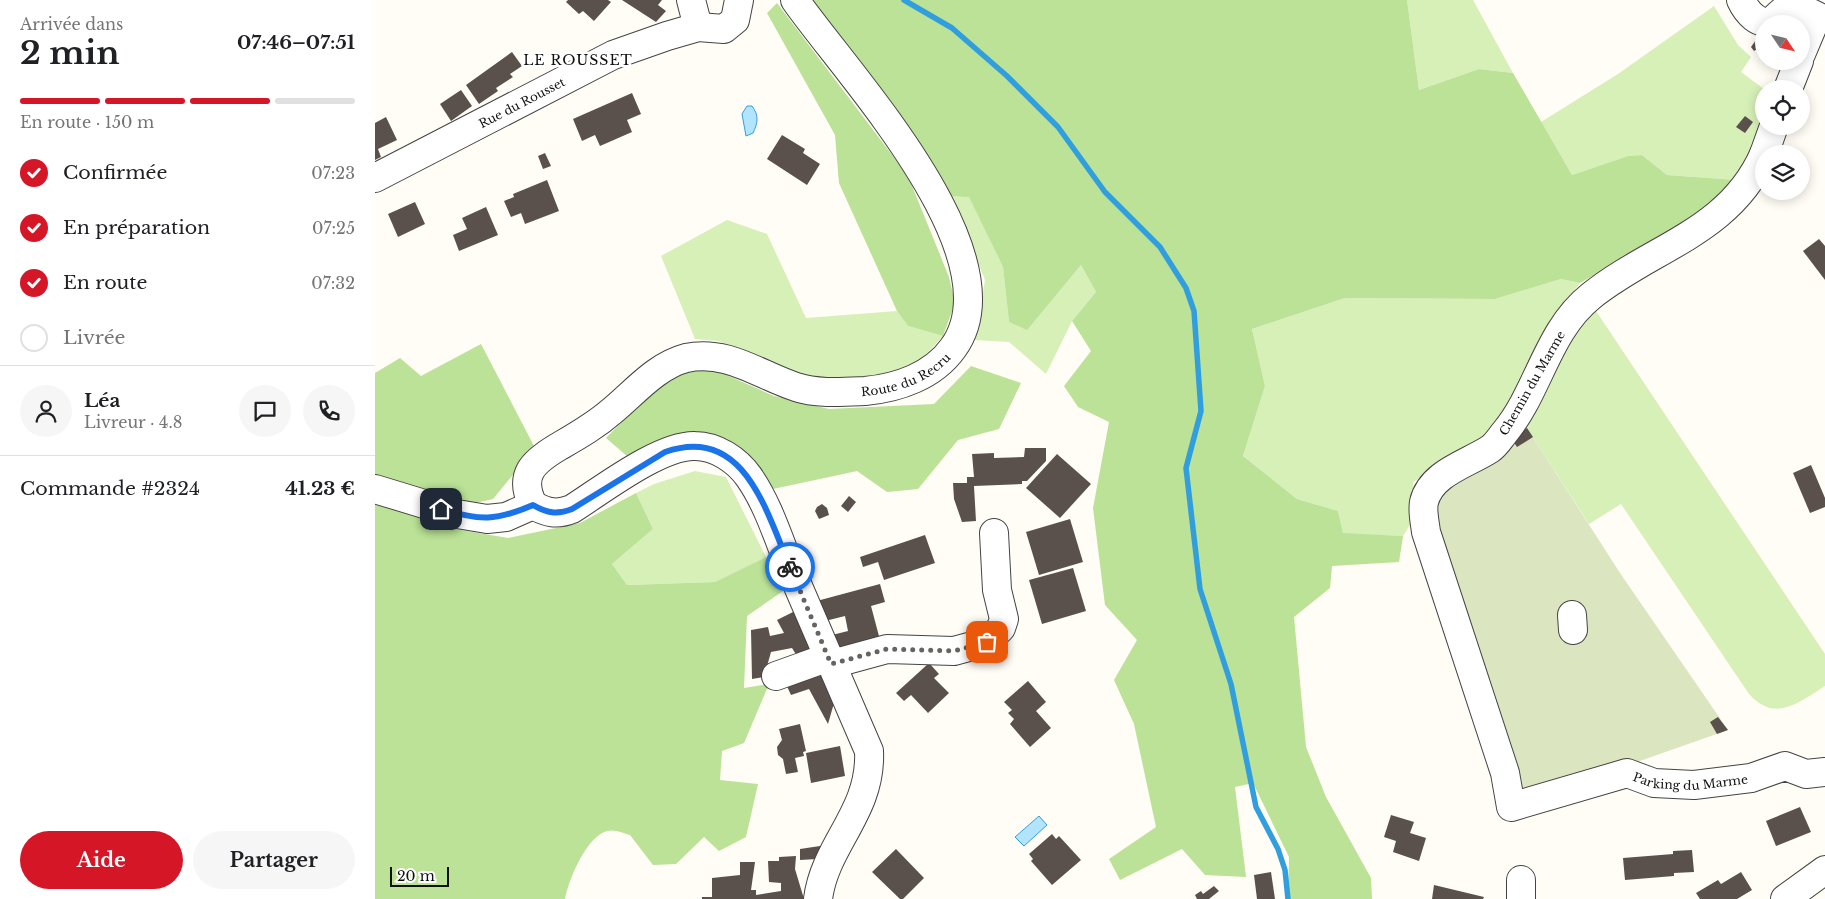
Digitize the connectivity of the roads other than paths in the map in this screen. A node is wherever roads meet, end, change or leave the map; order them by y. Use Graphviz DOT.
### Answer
graph roads {
  1 [pos="691,0"];
  2 [pos="739,0"];
  3 [pos="795,0"];
  4 [pos="1741,0"];
  5 [pos="1819,8"];
  6 [pos="698,27"];
  7 [pos="1810,31"];
  8 [pos="1755,172"];
  9 [pos="375,178"];
  10 [pos="375,489"];
  11 [pos="533,505"];
  12 [pos="994,533"];
  13 [pos="830,661"];
  14 [pos="776,676"];
  15 [pos="1825,772"];
  16 [pos="1511,807"];
  17 [pos="1825,870"];
  18 [pos="818,899"];
  19 [pos="1785,899"];
  1 -- 6 [label="street"];
  2 -- 6 [label="street, Rue du Rousset"];
  3 -- 11 [label="street, Route du Recru"];
  4 -- 5 [label="street"];
  5 -- 7 [label="street"];
  6 -- 9 [label="street, Rue du Rousset"];
  8 -- 16 [label="street, Chemin du Marme"];
  10 -- 11 [label="street"];
  11 -- 13 [label="street"];
  12 -- 13 [label="street"];
  13 -- 14 [label="street"];
  13 -- 18 [label="street"];
  15 -- 16 [label="street, Parking du Marme"];
  17 -- 19 [label="street"];
}
